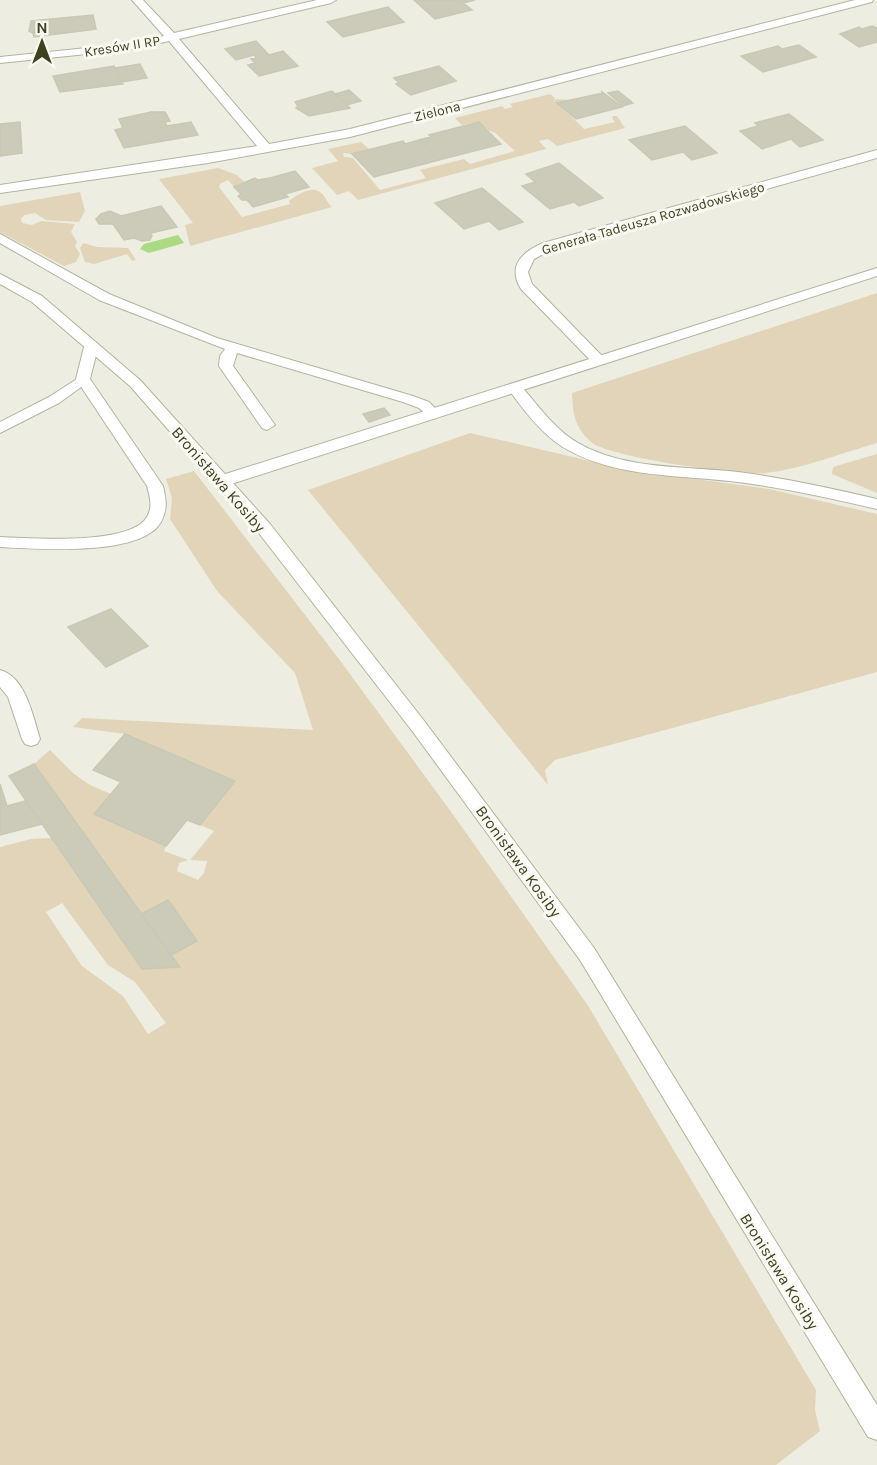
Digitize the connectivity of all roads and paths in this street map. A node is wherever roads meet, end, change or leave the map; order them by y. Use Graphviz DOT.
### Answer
graph roads {
  1 [pos="137,0"];
  2 [pos="331,0"];
  3 [pos="868,0"];
  4 [pos="172,38"];
  5 [pos="0,60"];
  6 [pos="266,149"];
  7 [pos="877,154"];
  8 [pos="0,189"];
  9 [pos="0,238"];
  10 [pos="877,272"];
  11 [pos="0,278"];
  12 [pos="91,347"];
  13 [pos="233,348"];
  14 [pos="599,361"];
  15 [pos="83,379"];
  16 [pos="515,388"];
  17 [pos="434,414"];
  18 [pos="267,425"];
  19 [pos="0,428"];
  20 [pos="222,481"];
  21 [pos="877,504"];
  22 [pos="0,542"];
  23 [pos="0,676"];
  24 [pos="31,740"];
  25 [pos="877,1428"];
  1 -- 4 [label="street, Kresów II RP"];
  2 -- 4 [label="street, Kresów II RP"];
  3 -- 6 [label="street, Zielona"];
  4 -- 5 [label="street, Kresów II RP"];
  4 -- 6 [label="street, Kresów II RP"];
  6 -- 8 [label="street, Zielona"];
  7 -- 14 [label="street, Generała Tadeusza Rozwadowskiego"];
  9 -- 13 [label="street"];
  10 -- 14 [label="street"];
  11 -- 12 [label="street, Bronisława Kosiby"];
  12 -- 15 [label="street"];
  12 -- 20 [label="street, Bronisława Kosiby"];
  13 -- 17 [label="street"];
  13 -- 18 [label="street"];
  14 -- 16 [label="street"];
  15 -- 19 [label="street"];
  15 -- 22 [label="street"];
  16 -- 17 [label="street"];
  16 -- 21 [label="street"];
  17 -- 20 [label="street"];
  20 -- 25 [label="street, Bronisława Kosiby"];
  23 -- 24 [label="street"];
}
